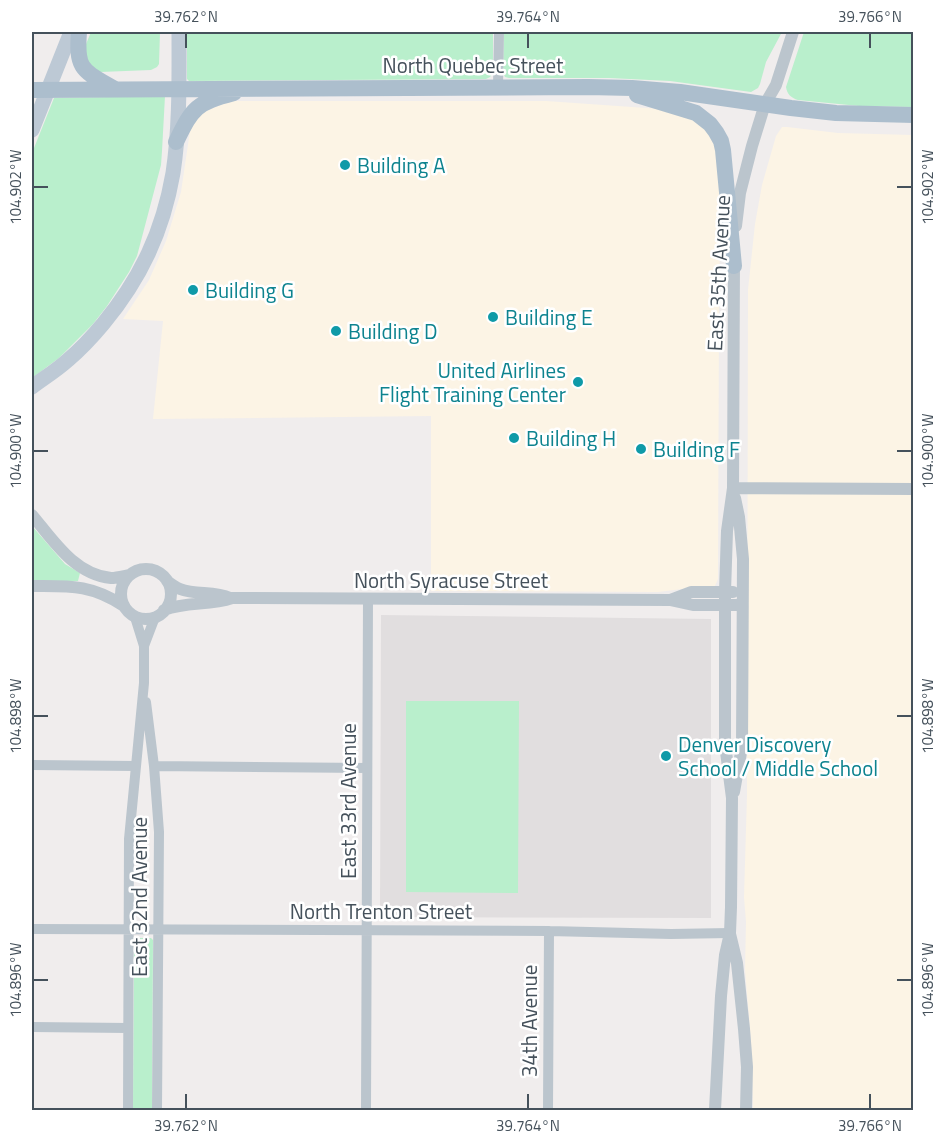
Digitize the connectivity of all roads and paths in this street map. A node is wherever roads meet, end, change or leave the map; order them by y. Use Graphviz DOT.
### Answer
graph roads {
  1 [pos="71,32"];
  2 [pos="79,32"];
  3 [pos="180,32"];
  4 [pos="499,32"];
  5 [pos="793,32"];
  6 [pos="498,87"];
  7 [pos="613,87"];
  8 [pos="178,88"];
  9 [pos="255,88"];
  10 [pos="114,89"];
  11 [pos="39,90"];
  12 [pos="765,104"];
  13 [pos="914,115"];
  14 [pos="32,130"];
  15 [pos="176,142"];
  16 [pos="734,266"];
  17 [pos="32,387"];
  18 [pos="733,488"];
  19 [pos="914,489"];
  20 [pos="32,515"];
  21 [pos="130,575"];
  22 [pos="167,581"];
  23 [pos="32,586"];
  24 [pos="725,592"];
  25 [pos="232,598"];
  26 [pos="368,599"];
  27 [pos="742,599"];
  28 [pos="670,600"];
  29 [pos="725,605"];
  30 [pos="124,606"];
  31 [pos="159,614"];
  32 [pos="135,616"];
  33 [pos="144,646"];
  34 [pos="144,683"];
  35 [pos="32,765"];
  36 [pos="135,766"];
  37 [pos="154,766"];
  38 [pos="367,768"];
  39 [pos="732,798"];
  40 [pos="32,929"];
  41 [pos="129,929"];
  42 [pos="159,929"];
  43 [pos="366,930"];
  44 [pos="549,931"];
  45 [pos="730,933"];
  46 [pos="32,1028"];
  47 [pos="128,1028"];
  48 [pos="128,1110"];
  49 [pos="157,1110"];
  50 [pos="366,1110"];
  51 [pos="548,1110"];
  52 [pos="715,1110"];
  53 [pos="746,1110"];
  1 -- 11 [label="main road"];
  2 -- 10 [label="main road"];
  3 -- 8 [label="main road"];
  4 -- 6 [label="street"];
  5 -- 12 [label="street, East 35th Avenue"];
  6 -- 7 [label="main road, North Quebec Street"];
  6 -- 9 [label="main road, North Quebec Street"];
  7 -- 12 [label="main road, North Quebec Street"];
  7 -- 16 [label="main road"];
  8 -- 9 [label="main road, North Quebec Street"];
  8 -- 10 [label="main road, North Quebec Street"];
  8 -- 15 [label="main road"];
  9 -- 15 [label="main road"];
  10 -- 11 [label="main road, North Quebec Street"];
  11 -- 14 [label="main road"];
  12 -- 13 [label="main road, North Quebec Street"];
  12 -- 16 [label="street, East 35th Avenue"];
  15 -- 17 [label="main road"];
  16 -- 18 [label="street, East 35th Avenue"];
  18 -- 19 [label="street"];
  18 -- 24 [label="street, East 35th Avenue"];
  18 -- 27 [label="street, East 35th Avenue"];
  20 -- 21 [label="street"];
  21 -- 22 [label="street"];
  21 -- 30 [label="street"];
  22 -- 25 [label="street, North Syracuse Street"];
  22 -- 31 [label="street"];
  23 -- 30 [label="street"];
  24 -- 27 [label="street, North Syracuse Street"];
  24 -- 28 [label="street, North Syracuse Street"];
  24 -- 29 [label="street, East 35th Avenue"];
  25 -- 26 [label="street, North Syracuse Street"];
  25 -- 31 [label="street, North Syracuse Street"];
  26 -- 28 [label="street, North Syracuse Street"];
  26 -- 38 [label="street, East 33rd Avenue"];
  27 -- 29 [label="street, North Syracuse Street"];
  27 -- 39 [label="street, East 35th Avenue"];
  28 -- 29 [label="street, North Syracuse Street"];
  29 -- 39 [label="street, East 35th Avenue"];
  30 -- 32 [label="street"];
  31 -- 32 [label="street"];
  31 -- 33 [label="street, East 32nd Avenue"];
  32 -- 33 [label="street, East 32nd Avenue"];
  33 -- 34 [label="street, East 32nd Avenue"];
  34 -- 36 [label="street, East 32nd Avenue"];
  34 -- 37 [label="street, East 32nd Avenue"];
  35 -- 36 [label="street"];
  36 -- 41 [label="street, East 32nd Avenue"];
  37 -- 38 [label="street"];
  37 -- 42 [label="street, East 32nd Avenue"];
  38 -- 43 [label="street, East 33rd Avenue"];
  39 -- 45 [label="street, East 35th Avenue"];
  40 -- 41 [label="street, North Trenton Street"];
  41 -- 42 [label="street, North Trenton Street"];
  41 -- 47 [label="street, East 32nd Avenue"];
  42 -- 43 [label="street, North Trenton Street"];
  42 -- 49 [label="street, East 32nd Avenue"];
  43 -- 44 [label="street, North Trenton Street"];
  43 -- 50 [label="street, East 33rd Avenue"];
  44 -- 45 [label="street, North Trenton Street"];
  44 -- 51 [label="street, 34th Avenue"];
  45 -- 52 [label="street, East 35th Avenue"];
  45 -- 53 [label="street, East 35th Avenue"];
  46 -- 47 [label="street"];
  47 -- 48 [label="street, East 32nd Avenue"];
}
